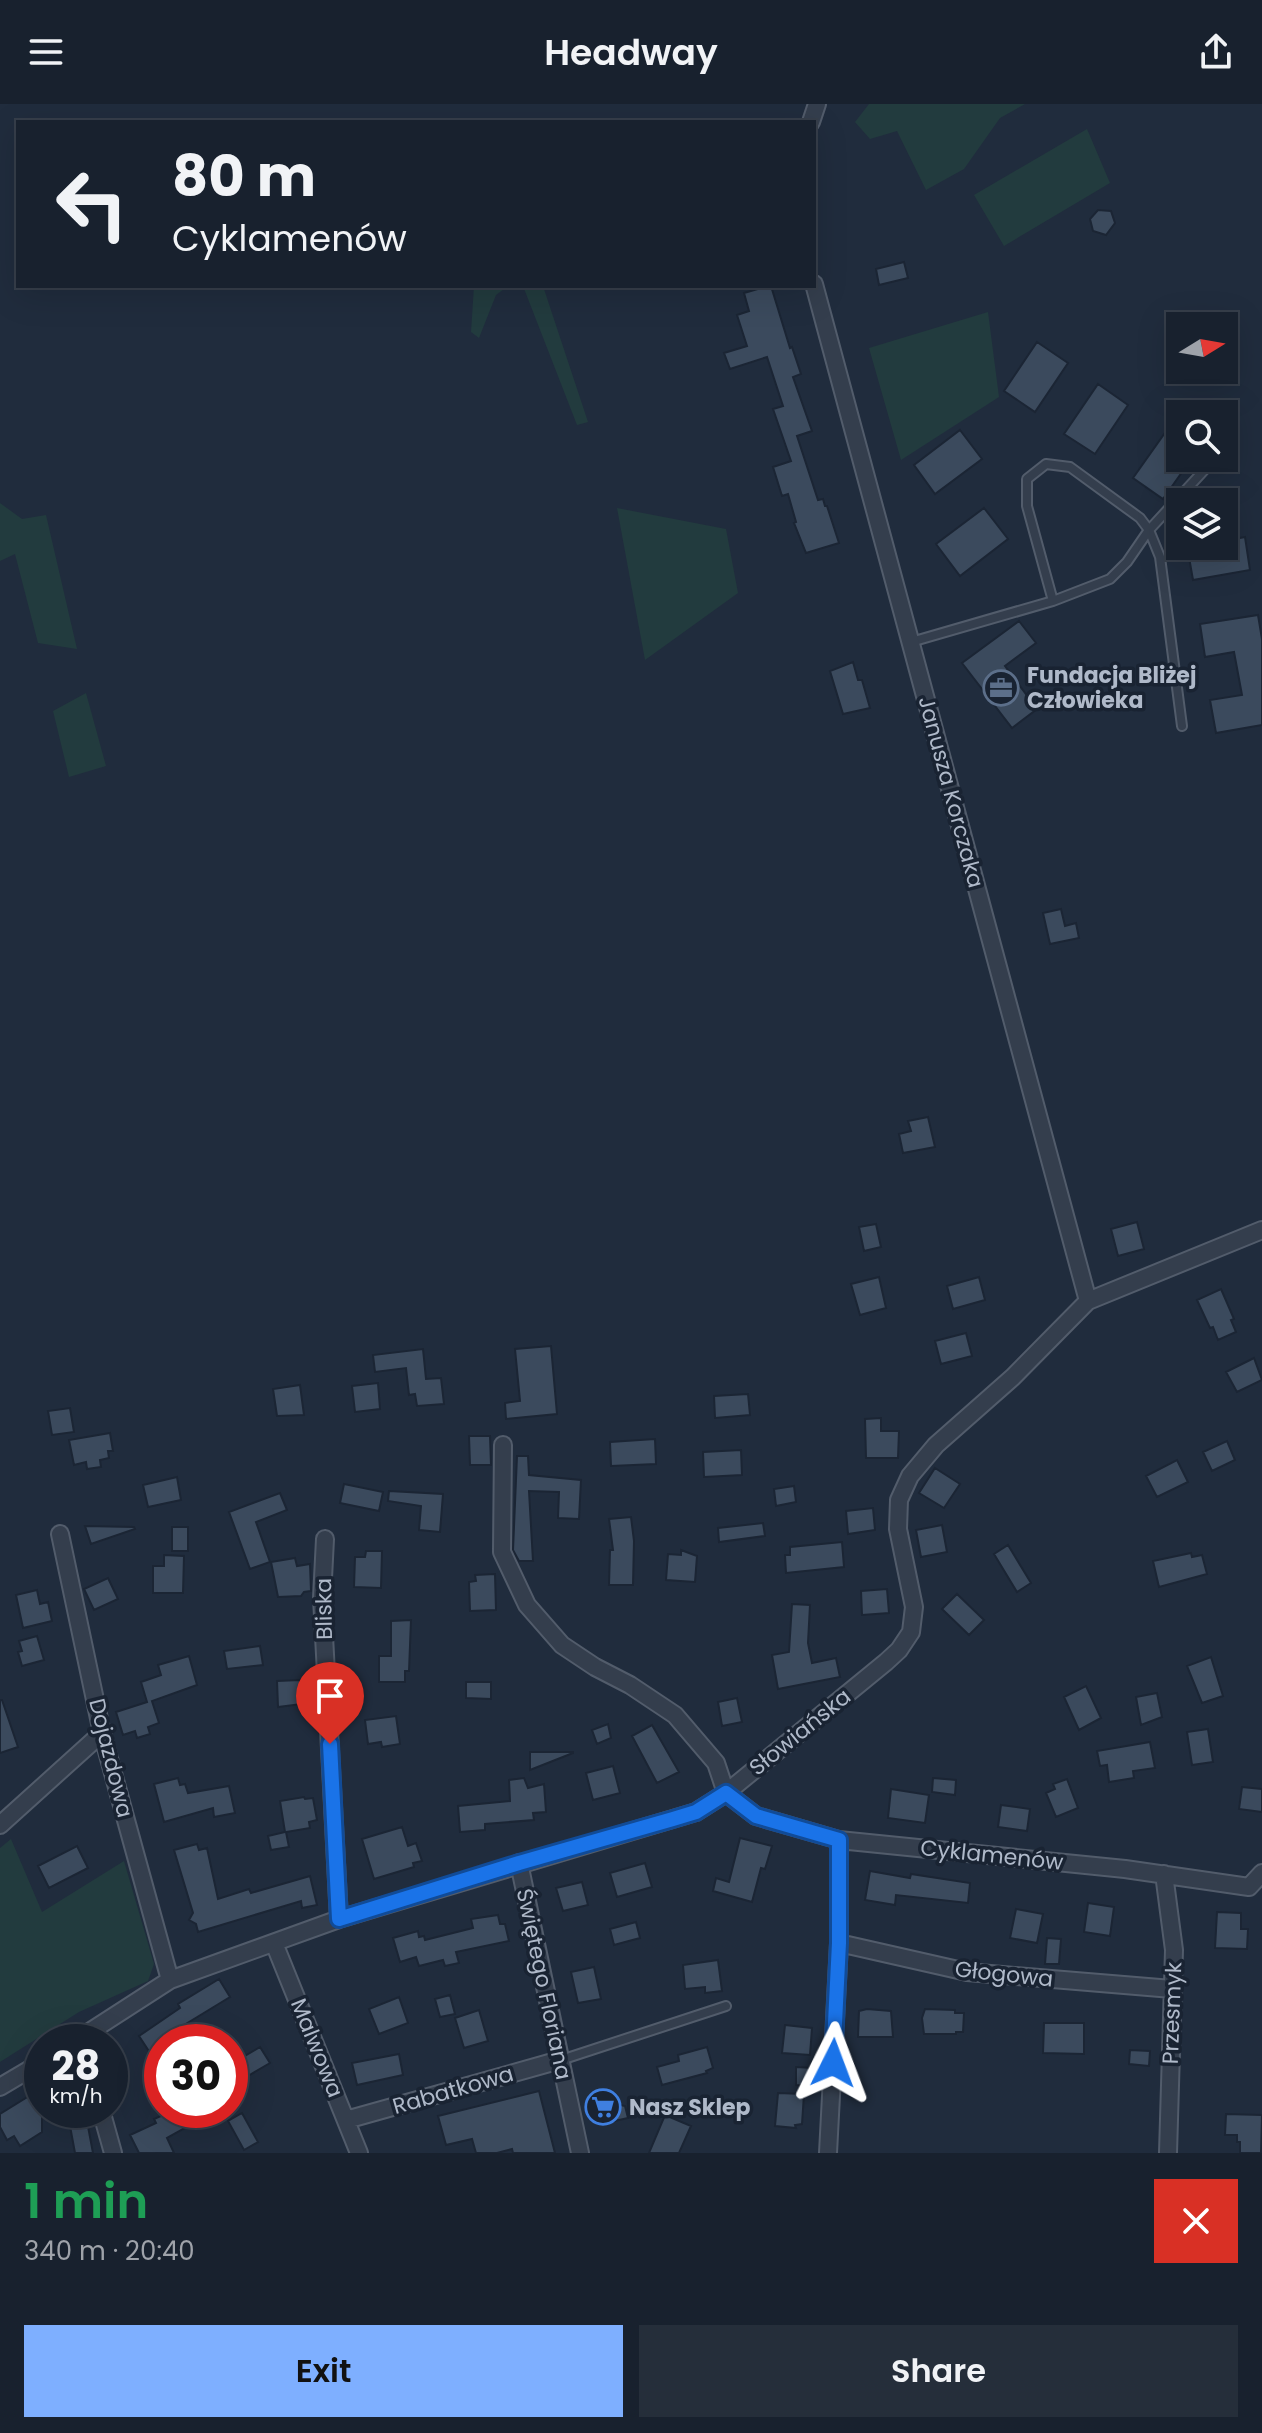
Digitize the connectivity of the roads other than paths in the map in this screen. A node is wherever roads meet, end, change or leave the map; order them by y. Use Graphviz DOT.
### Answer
graph roads {
  1 [pos="815,288"];
  2 [pos="1202,472"];
  3 [pos="1149,530"];
  4 [pos="1053,601"];
  5 [pos="911,642"];
  6 [pos="1182,726"];
  7 [pos="1262,1230"];
  8 [pos="1088,1301"];
  9 [pos="503,1445"];
  10 [pos="60,1534"];
  11 [pos="325,1539"];
  12 [pos="102,1733"];
  13 [pos="726,1793"];
  14 [pos="0,1825"];
  15 [pos="839,1840"];
  16 [pos="519,1863"];
  17 [pos="1262,1873"];
  18 [pos="1164,1874"];
  19 [pos="339,1919"];
  20 [pos="274,1943"];
  21 [pos="839,1943"];
  22 [pos="170,1980"];
  23 [pos="1172,1989"];
  24 [pos="726,2006"];
  25 [pos="104,2024"];
  26 [pos="560,2060"];
  27 [pos="24,2073"];
  28 [pos="0,2087"];
  29 [pos="346,2120"];
  30 [pos="106,2128"];
  31 [pos="113,2153"];
  32 [pos="359,2153"];
  33 [pos="580,2153"];
  34 [pos="828,2153"];
  35 [pos="1168,2153"];
  1 -- 5 [label="street, Janusza Korczaka"];
  2 -- 3 [label="lane"];
  3 -- 4 [label="lane"];
  3 -- 4 [label="lane"];
  3 -- 6 [label="lane"];
  4 -- 5 [label="lane"];
  5 -- 8 [label="street, Janusza Korczaka"];
  7 -- 8 [label="street, Słowiańska"];
  8 -- 13 [label="street, Słowiańska"];
  9 -- 13 [label="street"];
  10 -- 12 [label="street, Dojazdowa"];
  11 -- 19 [label="street, Bliska"];
  12 -- 14 [label="street"];
  12 -- 22 [label="street, Dojazdowa"];
  13 -- 15 [label="street, Cyklamenów"];
  13 -- 16 [label="street, Słowiańska"];
  15 -- 18 [label="street, Cyklamenów"];
  15 -- 21 [label="street"];
  16 -- 19 [label="street, Słowiańska"];
  16 -- 26 [label="street, Świętego Floriana"];
  17 -- 18 [label="street, Cyklamenów"];
  18 -- 23 [label="street, Przesmyk"];
  19 -- 20 [label="street, Słowiańska"];
  20 -- 22 [label="street, Słowiańska"];
  20 -- 29 [label="street, Malwowa"];
  21 -- 23 [label="street, Głogowa"];
  21 -- 34 [label="street"];
  22 -- 25 [label="street, Słowiańska"];
  23 -- 35 [label="street, Przesmyk"];
  24 -- 26 [label="lane"];
  26 -- 29 [label="street, Rabatkowa"];
  26 -- 33 [label="street, Świętego Floriana"];
  27 -- 28 [label="street"];
  29 -- 32 [label="street, Malwowa"];
  30 -- 31 [label="street"];
}
